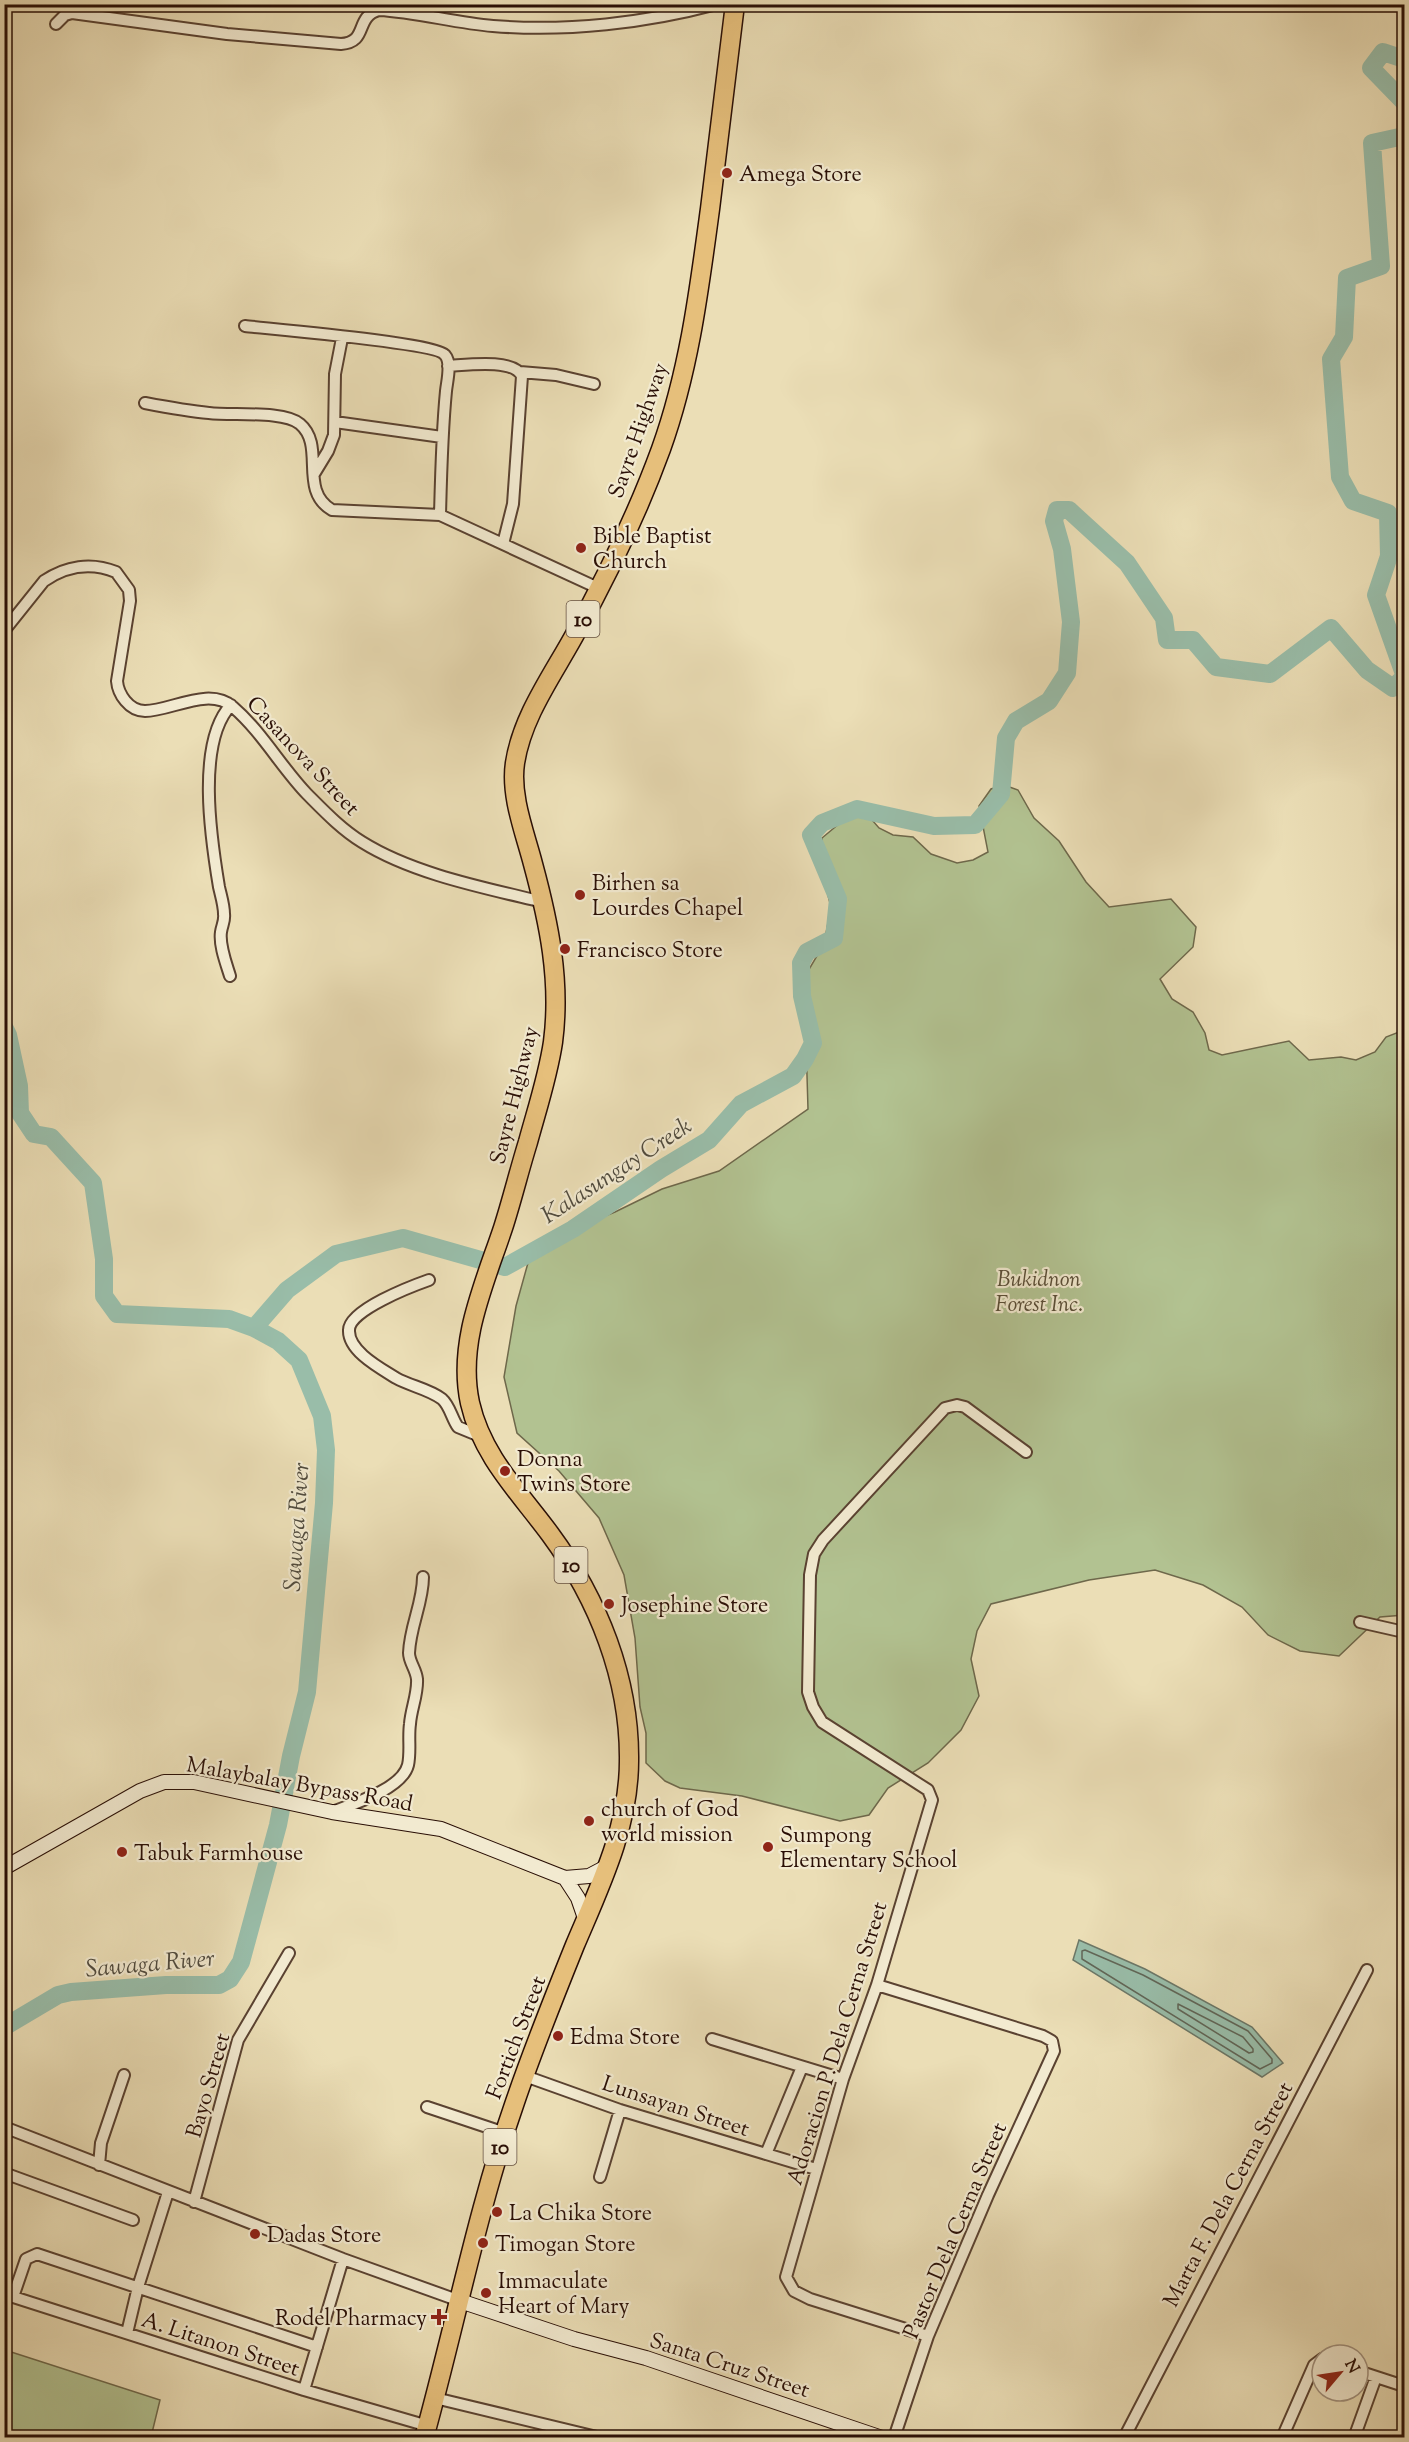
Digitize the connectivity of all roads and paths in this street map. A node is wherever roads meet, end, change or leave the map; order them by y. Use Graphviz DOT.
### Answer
graph roads {
  1 [pos="717,4"];
  2 [pos="735,4"];
  3 [pos="56,24"];
  4 [pos="245,326"];
  5 [pos="342,338"];
  6 [pos="448,366"];
  7 [pos="520,372"];
  8 [pos="594,384"];
  9 [pos="145,403"];
  10 [pos="335,422"];
  11 [pos="442,437"];
  12 [pos="314,474"];
  13 [pos="440,515"];
  14 [pos="503,544"];
  15 [pos="598,588"];
  16 [pos="4,631"];
  17 [pos="231,705"];
  18 [pos="543,902"];
  19 [pos="230,976"];
  20 [pos="429,1280"];
  21 [pos="480,1436"];
  22 [pos="1026,1452"];
  23 [pos="423,1576"];
  24 [pos="1360,1622"];
  25 [pos="1404,1632"];
  26 [pos="332,1812"];
  27 [pos="608,1866"];
  28 [pos="4,1868"];
  29 [pos="565,1878"];
  30 [pos="586,1921"];
  31 [pos="289,1953"];
  32 [pos="1367,1970"];
  33 [pos="877,1985"];
  34 [pos="712,2039"];
  35 [pos="802,2067"];
  36 [pos="124,2075"];
  37 [pos="525,2076"];
  38 [pos="843,2079"];
  39 [pos="427,2107"];
  40 [pos="620,2109"];
  41 [pos="4,2127"];
  42 [pos="505,2133"];
  43 [pos="766,2154"];
  44 [pos="99,2165"];
  45 [pos="816,2169"];
  46 [pos="4,2173"];
  47 [pos="600,2177"];
  48 [pos="168,2192"];
  49 [pos="194,2202"];
  50 [pos="133,2220"];
  51 [pos="343,2259"];
  52 [pos="138,2287"];
  53 [pos="9,2295"];
  54 [pos="460,2301"];
  55 [pos="127,2333"];
  56 [pos="928,2336"];
  57 [pos="317,2347"];
  58 [pos="1310,2374"];
  59 [pos="1370,2374"];
  60 [pos="1376,2376"];
  61 [pos="1404,2386"];
  62 [pos="304,2390"];
  63 [pos="435,2398"];
  64 [pos="426,2432"];
  65 [pos="601,2438"];
  66 [pos="882,2438"];
  67 [pos="894,2438"];
  68 [pos="1124,2438"];
  69 [pos="1282,2438"];
  70 [pos="1354,2438"];
  1 -- 3 [label="street"];
  2 -- 15 [label="highway, Sayre Highway / 10"];
  4 -- 5 [label="street"];
  5 -- 6 [label="street"];
  5 -- 10 [label="street"];
  6 -- 7 [label="street"];
  6 -- 11 [label="street"];
  7 -- 8 [label="street"];
  7 -- 14 [label="street"];
  9 -- 12 [label="street"];
  10 -- 11 [label="street"];
  10 -- 12 [label="street"];
  11 -- 13 [label="street"];
  12 -- 13 [label="street"];
  13 -- 14 [label="street"];
  14 -- 15 [label="street"];
  15 -- 18 [label="highway, Sayre Highway / 10"];
  16 -- 17 [label="street, Casanova Street"];
  17 -- 18 [label="street, Casanova Street"];
  17 -- 19 [label="street"];
  18 -- 21 [label="highway, Sayre Highway / 10"];
  20 -- 21 [label="street"];
  21 -- 27 [label="highway, Sayre Highway / 10"];
  22 -- 33 [label="street, Adoracion P. Dela Cerna Street"];
  23 -- 26 [label="street"];
  24 -- 25 [label="street"];
  26 -- 28 [label="main road, Malaybalay Bypass Road"];
  26 -- 29 [label="main road, Malaybalay Bypass Road"];
  27 -- 29 [label="main road"];
  27 -- 30 [label="highway, Fortich Street / 10"];
  29 -- 30 [label="main road"];
  30 -- 37 [label="highway, Fortich Street / 10"];
  31 -- 49 [label="street, Bayo Street"];
  32 -- 68 [label="street, Marta F. Dela Cerna Street"];
  33 -- 38 [label="street, Adoracion P. Dela Cerna Street"];
  33 -- 56 [label="street, Pastor Dela Cerna Street"];
  34 -- 35 [label="street"];
  35 -- 38 [label="street"];
  35 -- 43 [label="street"];
  36 -- 44 [label="street"];
  37 -- 40 [label="street, Lunsayan Street"];
  37 -- 42 [label="highway, Fortich Street / 10"];
  38 -- 45 [label="street, Adoracion P. Dela Cerna Street"];
  39 -- 42 [label="street"];
  40 -- 43 [label="street, Lunsayan Street"];
  40 -- 47 [label="street"];
  41 -- 44 [label="street"];
  42 -- 54 [label="highway, Fortich Street / 10"];
  43 -- 45 [label="street, Lunsayan Street"];
  44 -- 48 [label="street"];
  45 -- 56 [label="street, Adoracion P. Dela Cerna Street"];
  46 -- 50 [label="street"];
  48 -- 49 [label="street"];
  48 -- 52 [label="street"];
  49 -- 51 [label="street"];
  51 -- 54 [label="street"];
  51 -- 57 [label="street"];
  52 -- 53 [label="street"];
  52 -- 55 [label="street"];
  52 -- 57 [label="street"];
  53 -- 55 [label="street, A. Litanon Street"];
  54 -- 63 [label="highway, Fortich Street / 10"];
  54 -- 66 [label="main road, Santa Cruz Street"];
  55 -- 62 [label="street, A. Litanon Street"];
  56 -- 67 [label="street, Pastor Dela Cerna Street"];
  57 -- 62 [label="street"];
  58 -- 69 [label="street"];
  59 -- 60 [label="street"];
  60 -- 61 [label="street"];
  60 -- 70 [label="street"];
  62 -- 64 [label="street, A. Litanon Street"];
  63 -- 64 [label="highway, Fortich Street / 10"];
  63 -- 65 [label="street"];
}
